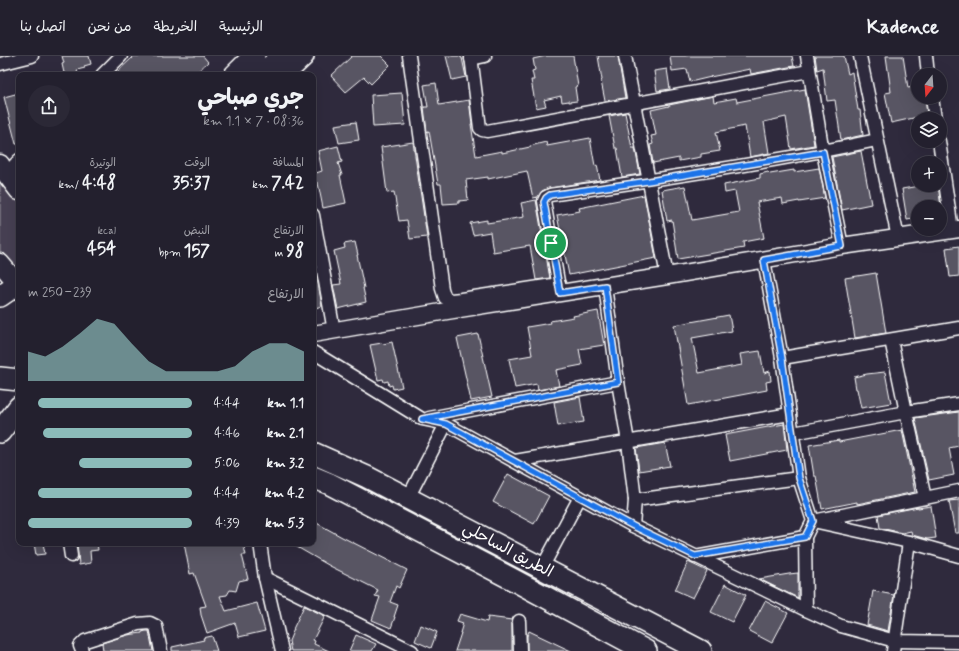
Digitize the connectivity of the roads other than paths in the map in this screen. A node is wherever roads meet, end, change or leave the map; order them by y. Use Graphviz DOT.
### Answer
graph roads {
  1 [pos="32,56"];
  2 [pos="121,56"];
  3 [pos="254,56"];
  4 [pos="282,56"];
  5 [pos="303,56"];
  6 [pos="409,56"];
  7 [pos="485,56"];
  8 [pos="625,56"];
  9 [pos="806,56"];
  10 [pos="860,56"];
  11 [pos="926,56"];
  12 [pos="471,58"];
  13 [pos="0,64"];
  14 [pos="927,68"];
  15 [pos="809,71"];
  16 [pos="105,72"];
  17 [pos="239,72"];
  18 [pos="264,72"];
  19 [pos="286,72"];
  20 [pos="634,104"];
  21 [pos="877,140"];
  22 [pos="939,148"];
  23 [pos="823,152"];
  24 [pos="16,162"];
  25 [pos="3,169"];
  26 [pos="649,181"];
  27 [pos="16,187"];
  28 [pos="956,229"];
  29 [pos="316,232"];
  30 [pos="898,238"];
  31 [pos="842,246"];
  32 [pos="764,260"];
  33 [pos="0,263"];
  34 [pos="667,276"];
  35 [pos="16,281"];
  36 [pos="16,286"];
  37 [pos="605,286"];
  38 [pos="560,288"];
  39 [pos="0,296"];
  40 [pos="959,328"];
  41 [pos="334,331"];
  42 [pos="316,334"];
  43 [pos="891,340"];
  44 [pos="316,354"];
  45 [pos="782,358"];
  46 [pos="0,378"];
  47 [pos="16,380"];
  48 [pos="618,382"];
  49 [pos="0,403"];
  50 [pos="959,404"];
  51 [pos="16,406"];
  52 [pos="16,410"];
  53 [pos="906,412"];
  54 [pos="790,414"];
  55 [pos="422,419"];
  56 [pos="446,424"];
  57 [pos="0,432"];
  58 [pos="793,434"];
  59 [pos="628,442"];
  60 [pos="316,444"];
  61 [pos="316,454"];
  62 [pos="515,461"];
  63 [pos="367,477"];
  64 [pos="316,478"];
  65 [pos="799,478"];
  66 [pos="959,491"];
  67 [pos="580,497"];
  68 [pos="408,498"];
  69 [pos="925,498"];
  70 [pos="635,500"];
  71 [pos="813,521"];
  72 [pos="633,526"];
  73 [pos="805,537"];
  74 [pos="909,542"];
  75 [pos="70,546"];
  76 [pos="260,546"];
  77 [pos="71,556"];
  78 [pos="695,556"];
  79 [pos="959,556"];
  80 [pos="542,568"];
  81 [pos="265,578"];
  82 [pos="806,610"];
  83 [pos="519,621"];
  84 [pos="959,642"];
  85 [pos="894,646"];
  86 [pos="82,651"];
  87 [pos="161,651"];
  88 [pos="282,651"];
  89 [pos="412,651"];
  90 [pos="520,651"];
  91 [pos="646,651"];
  92 [pos="701,651"];
  1 -- 13 [label="street"];
  2 -- 16 [label="street"];
  3 -- 17 [label="highway"];
  4 -- 18 [label="highway"];
  5 -- 19 [label="highway"];
  6 -- 38 [label="street"];
  7 -- 12 [label="street"];
  8 -- 20 [label="street"];
  9 -- 15 [label="street"];
  10 -- 21 [label="street"];
  11 -- 14 [label="street"];
  12 -- 20 [label="street"];
  15 -- 20 [label="street"];
  15 -- 23 [label="street"];
  20 -- 26 [label="street"];
  21 -- 23 [label="street"];
  21 -- 30 [label="street"];
  22 -- 28 [label="street"];
  23 -- 26 [label="street"];
  23 -- 31 [label="street"];
  24 -- 25 [label="street"];
  25 -- 27 [label="main road"];
  26 -- 34 [label="street"];
  26 -- 38 [label="street"];
  28 -- 30 [label="street"];
  29 -- 41 [label="street"];
  30 -- 31 [label="street"];
  31 -- 32 [label="street"];
  32 -- 34 [label="street"];
  32 -- 45 [label="street"];
  33 -- 35 [label="main road"];
  34 -- 37 [label="street"];
  36 -- 39 [label="highway"];
  37 -- 38 [label="street"];
  37 -- 48 [label="street"];
  38 -- 41 [label="street"];
  40 -- 43 [label="street"];
  41 -- 42 [label="street"];
  43 -- 45 [label="street"];
  43 -- 53 [label="street"];
  44 -- 55 [label="street"];
  45 -- 54 [label="street"];
  46 -- 47 [label="highway"];
  48 -- 55 [label="street"];
  48 -- 59 [label="street"];
  49 -- 51 [label="highway"];
  50 -- 53 [label="street"];
  52 -- 57 [label="highway"];
  53 -- 58 [label="street"];
  53 -- 69 [label="street"];
  54 -- 58 [label="street"];
  54 -- 59 [label="street"];
  55 -- 56 [label="street"];
  56 -- 62 [label="street"];
  56 -- 68 [label="street"];
  58 -- 65 [label="street"];
  59 -- 62 [label="street"];
  59 -- 70 [label="street"];
  60 -- 63 [label="highway"];
  61 -- 63 [label="highway, الطريق الساحلي"];
  62 -- 67 [label="street"];
  63 -- 68 [label="highway, الطريق الساحلي"];
  64 -- 91 [label="highway, الطريق الساحلي"];
  65 -- 70 [label="street"];
  65 -- 71 [label="street"];
  66 -- 69 [label="street"];
  67 -- 72 [label="street"];
  67 -- 80 [label="street"];
  68 -- 80 [label="highway, الطريق الساحلي"];
  69 -- 71 [label="street"];
  70 -- 72 [label="street"];
  71 -- 73 [label="street"];
  71 -- 74 [label="street"];
  72 -- 78 [label="street"];
  73 -- 78 [label="street"];
  73 -- 82 [label="street"];
  74 -- 79 [label="street"];
  74 -- 85 [label="street"];
  75 -- 77 [label="street"];
  76 -- 81 [label="street"];
  78 -- 82 [label="street"];
  80 -- 92 [label="highway, الطريق الساحلي"];
  81 -- 88 [label="street"];
  81 -- 89 [label="street"];
  82 -- 85 [label="street"];
  83 -- 90 [label="street"];
  84 -- 85 [label="street"];
  86 -- 87 [label="street"];
}
